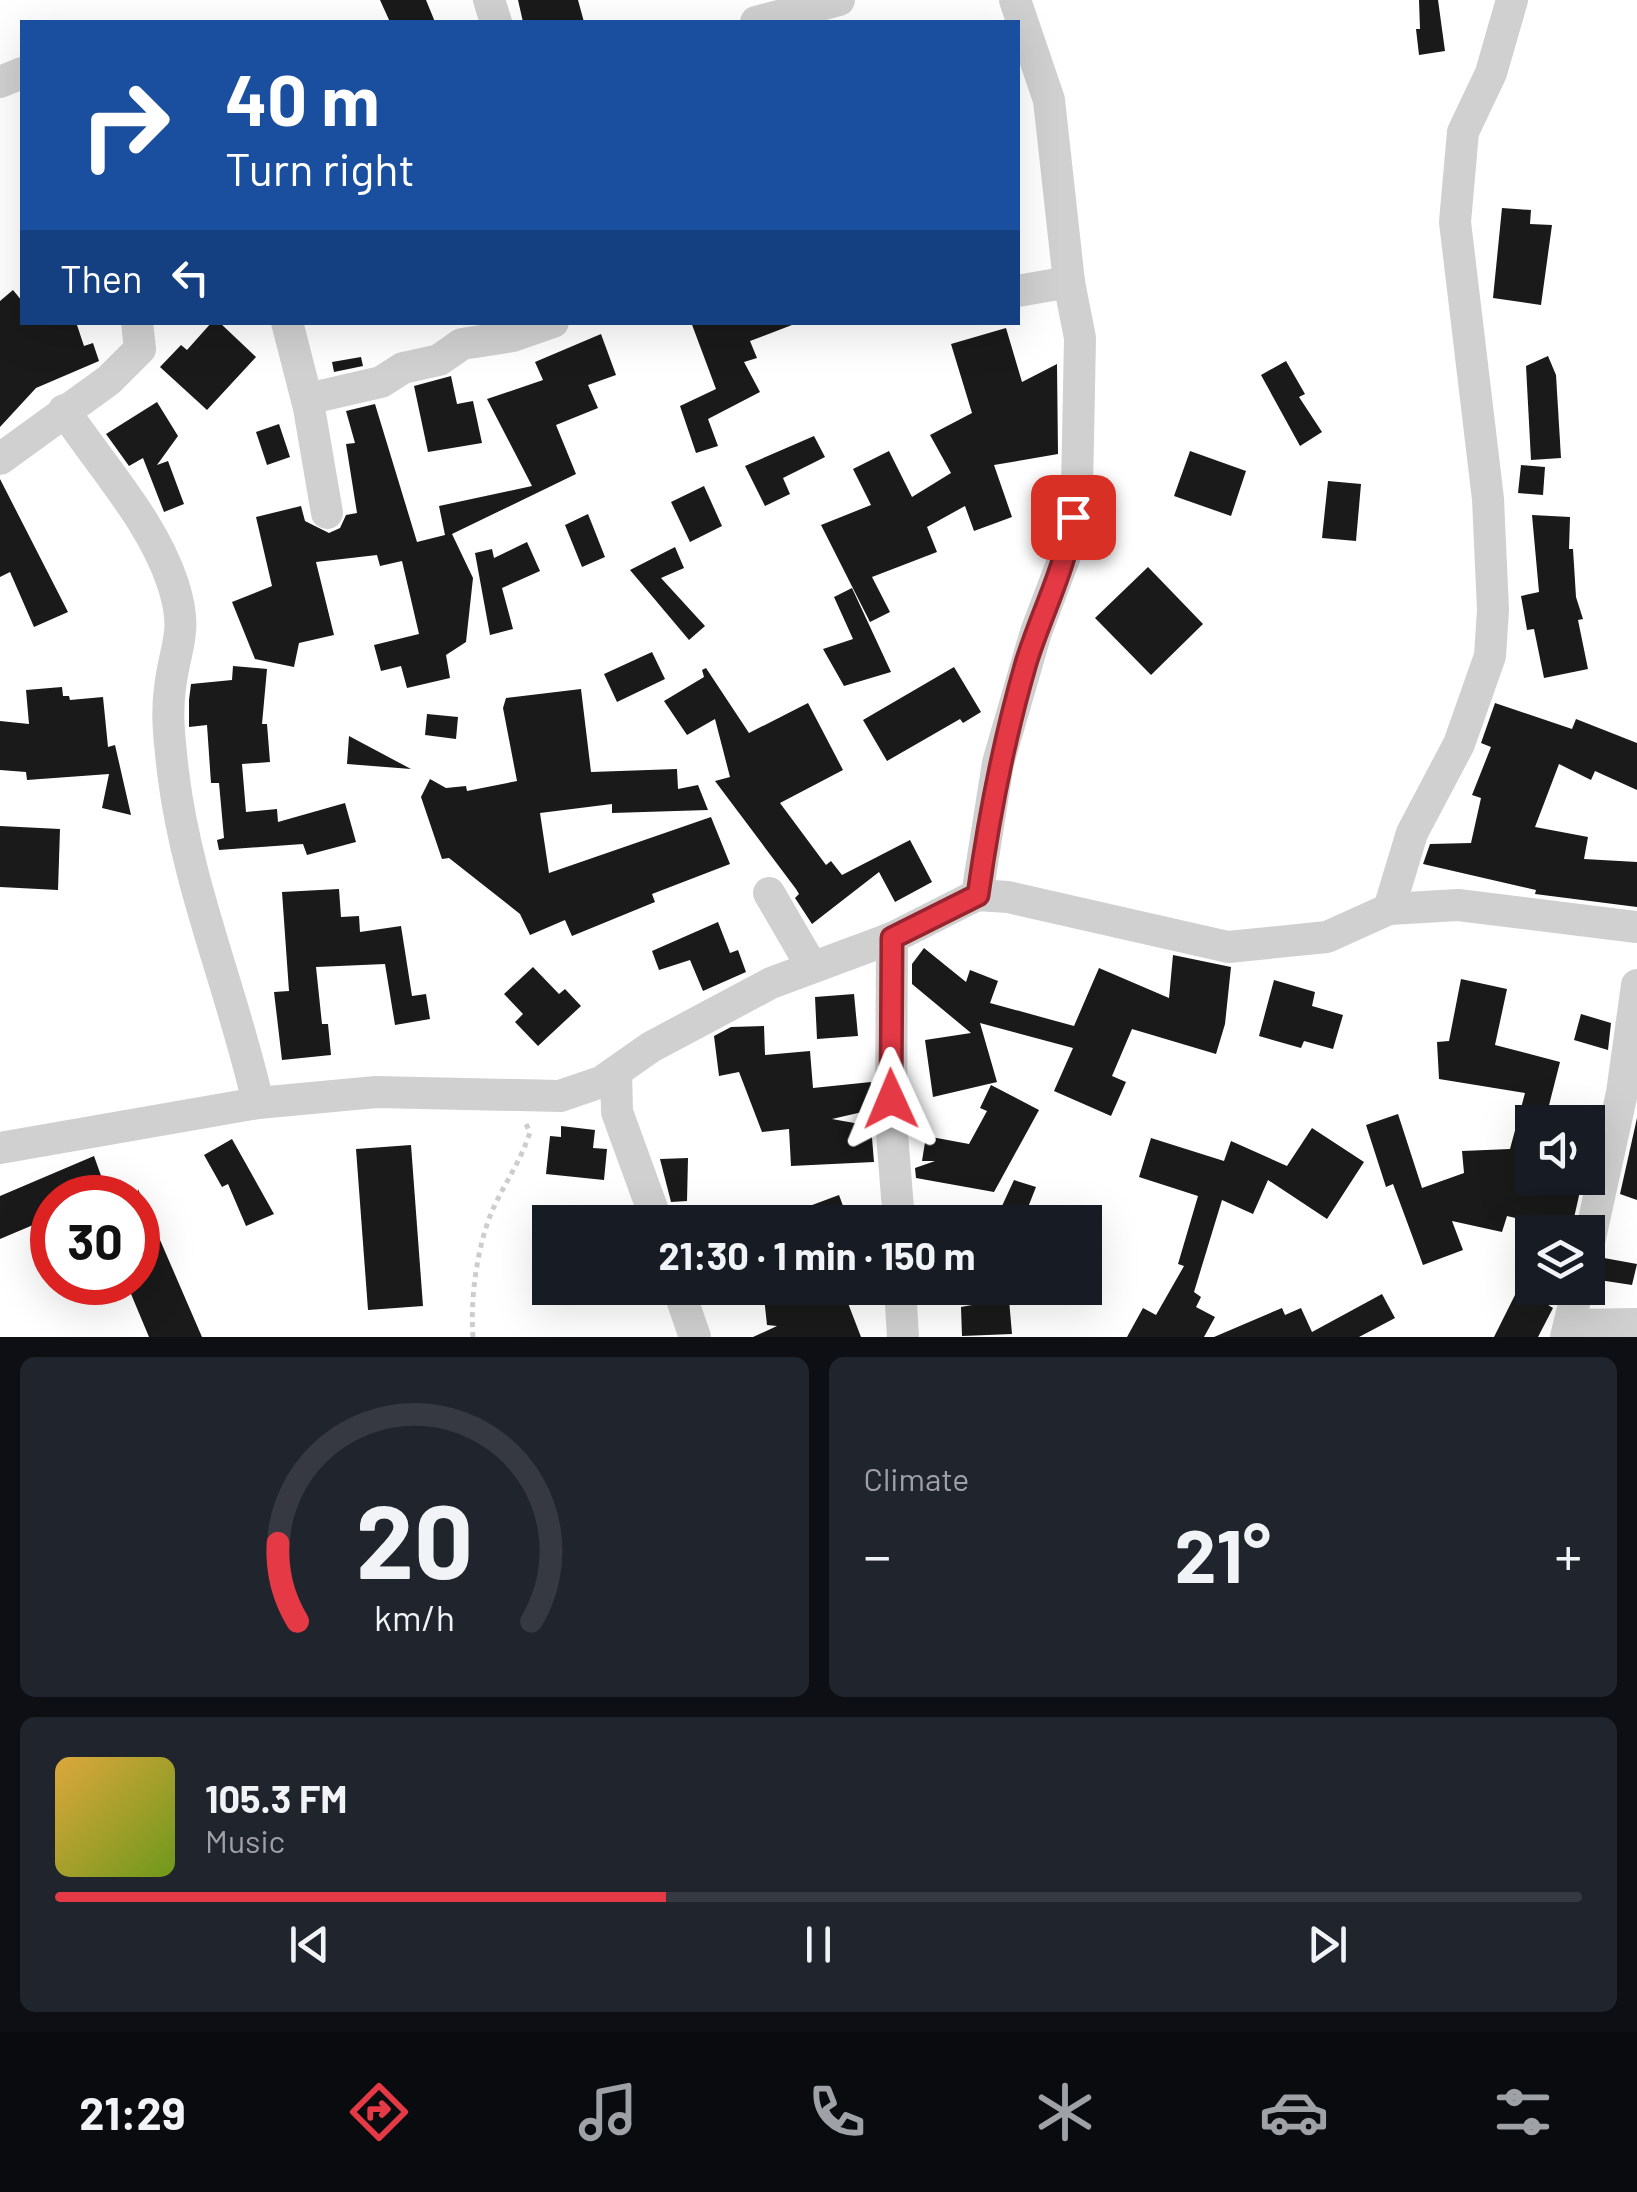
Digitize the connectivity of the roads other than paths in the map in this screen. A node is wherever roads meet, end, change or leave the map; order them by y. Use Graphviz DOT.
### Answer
graph roads {
  1 [pos="839,0"];
  2 [pos="1015,0"];
  3 [pos="1512,0"];
  4 [pos="764,20"];
  5 [pos="1069,282"];
  6 [pos="1020,291"];
  7 [pos="287,325"];
  8 [pos="544,325"];
  9 [pos="138,336"];
  10 [pos="307,399"];
  11 [pos="64,410"];
  12 [pos="0,460"];
  13 [pos="327,513"];
  14 [pos="769,893"];
  15 [pos="978,895"];
  16 [pos="1388,909"];
  17 [pos="1637,927"];
  18 [pos="892,938"];
  19 [pos="812,968"];
  20 [pos="1637,985"];
  21 [pos="616,1072"];
  22 [pos="258,1104"];
  23 [pos="0,1148"];
  24 [pos="651,1205"];
  25 [pos="898,1205"];
  26 [pos="1595,1215"];
  27 [pos="684,1305"];
  28 [pos="901,1305"];
  29 [pos="1574,1305"];
  30 [pos="1637,1324"];
  31 [pos="1568,1331"];
  32 [pos="695,1337"];
  33 [pos="903,1337"];
  1 -- 4 [label="street"];
  2 -- 5 [label="street"];
  3 -- 16 [label="street"];
  5 -- 6 [label="street"];
  5 -- 15 [label="street"];
  7 -- 10 [label="street"];
  8 -- 10 [label="street"];
  9 -- 11 [label="street"];
  10 -- 13 [label="street"];
  11 -- 12 [label="street"];
  11 -- 22 [label="street"];
  14 -- 19 [label="street"];
  15 -- 16 [label="street"];
  15 -- 18 [label="street"];
  16 -- 17 [label="street"];
  18 -- 19 [label="street"];
  18 -- 25 [label="street"];
  19 -- 21 [label="street"];
  20 -- 26 [label="street"];
  21 -- 22 [label="street"];
  21 -- 24 [label="street"];
  22 -- 23 [label="street"];
  27 -- 32 [label="street"];
  28 -- 33 [label="street"];
  29 -- 31 [label="street"];
  30 -- 31 [label="street"];
}
